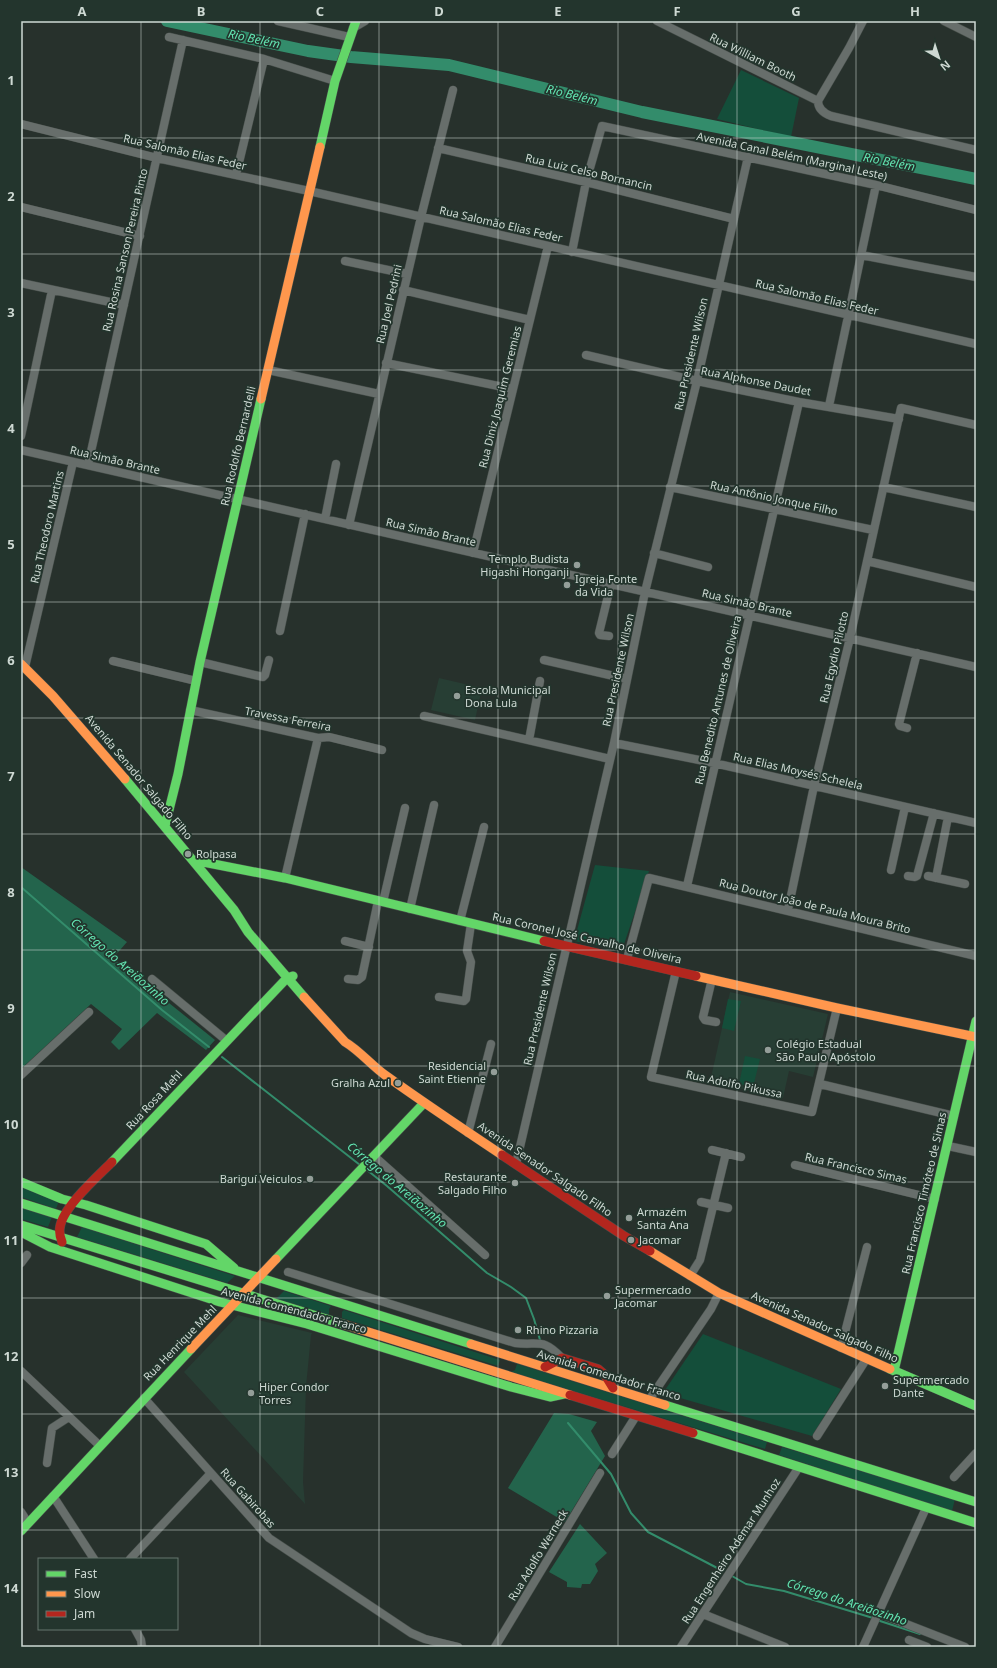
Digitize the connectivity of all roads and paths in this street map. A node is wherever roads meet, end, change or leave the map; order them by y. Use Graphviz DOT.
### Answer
graph roads {
  1 [pos="278,21"];
  2 [pos="365,21"];
  3 [pos="657,21"];
  4 [pos="863,21"];
  5 [pos="944,21"];
  6 [pos="354,23"];
  7 [pos="170,37"];
  8 [pos="976,37"];
  9 [pos="183,40"];
  10 [pos="348,42"];
  11 [pos="264,59"];
  12 [pos="337,76"];
  13 [pos="454,90"];
  14 [pos="818,101"];
  15 [pos="21,124"];
  16 [pos="438,148"];
  17 [pos="976,150"];
  18 [pos="748,157"];
  19 [pos="157,158"];
  20 [pos="236,175"];
  21 [pos="586,182"];
  22 [pos="876,186"];
  23 [pos="309,191"];
  24 [pos="21,207"];
  25 [pos="976,210"];
  26 [pos="421,217"];
  27 [pos="734,219"];
  28 [pos="140,236"];
  29 [pos="548,246"];
  30 [pos="572,252"];
  31 [pos="861,255"];
  32 [pos="345,261"];
  33 [pos="407,274"];
  34 [pos="976,277"];
  35 [pos="21,283"];
  36 [pos="719,286"];
  37 [pos="52,290"];
  38 [pos="404,290"];
  39 [pos="124,305"];
  40 [pos="848,316"];
  41 [pos="530,320"];
  42 [pos="976,344"];
  43 [pos="586,355"];
  44 [pos="386,363"];
  45 [pos="268,370"];
  46 [pos="697,381"];
  47 [pos="512,389"];
  48 [pos="379,394"];
  49 [pos="799,402"];
  50 [pos="829,406"];
  51 [pos="899,419"];
  52 [pos="976,425"];
  53 [pos="21,436"];
  54 [pos="21,450"];
  55 [pos="73,462"];
  56 [pos="336,464"];
  57 [pos="88,465"];
  58 [pos="670,487"];
  59 [pos="883,487"];
  60 [pos="238,499"];
  61 [pos="976,507"];
  62 [pos="774,509"];
  63 [pos="305,514"];
  64 [pos="325,519"];
  65 [pos="349,524"];
  66 [pos="873,530"];
  67 [pos="473,553"];
  68 [pos="654,553"];
  69 [pos="867,561"];
  70 [pos="708,566"];
  71 [pos="611,584"];
  72 [pos="976,587"];
  73 [pos="645,592"];
  74 [pos="750,615"];
  75 [pos="280,631"];
  76 [pos="609,636"];
  77 [pos="850,638"];
  78 [pos="917,653"];
  79 [pos="269,660"];
  80 [pos="544,660"];
  81 [pos="113,662"];
  82 [pos="200,662"];
  83 [pos="23,666"];
  84 [pos="976,667"];
  85 [pos="627,679"];
  86 [pos="196,680"];
  87 [pos="540,681"];
  88 [pos="190,710"];
  89 [pos="424,716"];
  90 [pos="907,728"];
  91 [pos="318,738"];
  92 [pos="529,740"];
  93 [pos="614,743"];
  94 [pos="382,750"];
  95 [pos="610,759"];
  96 [pos="714,763"];
  97 [pos="814,786"];
  98 [pos="434,805"];
  99 [pos="905,807"];
  100 [pos="405,808"];
  101 [pos="934,813"];
  102 [pos="948,817"];
  103 [pos="976,823"];
  104 [pos="165,826"];
  105 [pos="484,827"];
  106 [pos="193,860"];
  107 [pos="891,870"];
  108 [pos="908,876"];
  109 [pos="285,878"];
  110 [pos="965,884"];
  111 [pos="687,886"];
  112 [pos="380,902"];
  113 [pos="410,909"];
  114 [pos="788,910"];
  115 [pos="460,922"];
  116 [pos="471,924"];
  117 [pos="345,941"];
  118 [pos="566,945"];
  119 [pos="369,947"];
  120 [pos="976,956"];
  121 [pos="627,959"];
  122 [pos="676,971"];
  123 [pos="291,976"];
  124 [pos="152,979"];
  125 [pos="348,979"];
  126 [pos="712,979"];
  127 [pos="439,997"];
  128 [pos="837,1008"];
  129 [pos="88,1012"];
  130 [pos="976,1021"];
  131 [pos="716,1022"];
  132 [pos="974,1036"];
  133 [pos="227,1040"];
  134 [pos="491,1044"];
  135 [pos="21,1075"];
  136 [pos="820,1084"];
  137 [pos="424,1104"];
  138 [pos="954,1116"];
  139 [pos="468,1133"];
  140 [pos="948,1146"];
  141 [pos="712,1150"];
  142 [pos="976,1152"];
  143 [pos="726,1153"];
  144 [pos="374,1156"];
  145 [pos="741,1157"];
  146 [pos="516,1164"];
  147 [pos="795,1165"];
  148 [pos="21,1182"];
  149 [pos="935,1199"];
  150 [pos="74,1202"];
  151 [pos="701,1202"];
  152 [pos="21,1203"];
  153 [pos="714,1205"];
  154 [pos="728,1208"];
  155 [pos="63,1216"];
  156 [pos="21,1225"];
  157 [pos="21,1232"];
  158 [pos="59,1236"];
  159 [pos="867,1247"];
  160 [pos="70,1254"];
  161 [pos="28,1255"];
  162 [pos="485,1255"];
  163 [pos="21,1262"];
  164 [pos="236,1270"];
  165 [pos="288,1272"];
  166 [pos="690,1276"];
  167 [pos="259,1277"];
  168 [pos="243,1294"];
  169 [pos="719,1294"];
  170 [pos="346,1304"];
  171 [pos="232,1306"];
  172 [pos="335,1323"];
  173 [pos="841,1348"];
  174 [pos="508,1355"];
  175 [pos="562,1358"];
  176 [pos="867,1358"];
  177 [pos="544,1367"];
  178 [pos="21,1371"];
  179 [pos="894,1371"];
  180 [pos="501,1374"];
  181 [pos="613,1388"];
  182 [pos="564,1394"];
  183 [pos="144,1398"];
  184 [pos="649,1400"];
  185 [pos="976,1406"];
  186 [pos="636,1416"];
  187 [pos="70,1417"];
  188 [pos="817,1436"];
  189 [pos="771,1438"];
  190 [pos="100,1446"];
  191 [pos="976,1453"];
  192 [pos="612,1454"];
  193 [pos="764,1455"];
  194 [pos="47,1463"];
  195 [pos="799,1467"];
  196 [pos="210,1473"];
  197 [pos="600,1473"];
  198 [pos="954,1477"];
  199 [pos="53,1496"];
  200 [pos="976,1502"];
  201 [pos="926,1508"];
  202 [pos="21,1512"];
  203 [pos="976,1522"];
  204 [pos="28,1523"];
  205 [pos="21,1531"];
  206 [pos="93,1558"];
  207 [pos="131,1558"];
  208 [pos="703,1614"];
  209 [pos="876,1617"];
  210 [pos="136,1630"];
  211 [pos="910,1640"];
  212 [pos="142,1647"];
  213 [pos="458,1647"];
  214 [pos="495,1647"];
  215 [pos="681,1647"];
  216 [pos="786,1647"];
  217 [pos="863,1647"];
  218 [pos="927,1647"];
  219 [pos="965,1647"];
  1 -- 10 [label="street"];
  2 -- 6 [label="street"];
  3 -- 14 [label="street, Rua William Booth"];
  4 -- 14 [label="street"];
  5 -- 8 [label="street"];
  6 -- 10 [label="main road, Rua Rodolfo Bernardelli"];
  7 -- 9 [label="street"];
  9 -- 11 [label="street"];
  9 -- 19 [label="street, Rua Rosina Sanson Pereira Pinto"];
  10 -- 12 [label="main road, Rua Rodolfo Bernardelli"];
  11 -- 12 [label="street"];
  11 -- 20 [label="street"];
  12 -- 23 [label="main road, Rua Rodolfo Bernardelli"];
  13 -- 16 [label="street, Rua Joel Pedrini"];
  14 -- 17 [label="street"];
  15 -- 19 [label="street, Rua Salomão Elias Feder"];
  16 -- 21 [label="street, Rua Luiz Celso Bornancin"];
  16 -- 26 [label="street, Rua Joel Pedrini"];
  18 -- 21 [label="street, Avenida Canal Belém (Marginal Leste)"];
  18 -- 22 [label="street, Avenida Canal Belém (Marginal Leste)"];
  18 -- 27 [label="street, Rua Presidente Wilson"];
  19 -- 20 [label="street, Rua Salomão Elias Feder"];
  19 -- 28 [label="street, Rua Rosina Sanson Pereira Pinto"];
  20 -- 23 [label="street, Rua Salomão Elias Feder"];
  21 -- 27 [label="street, Rua Luiz Celso Bornancin"];
  21 -- 30 [label="street"];
  22 -- 25 [label="street, Avenida Canal Belém (Marginal Leste)"];
  22 -- 31 [label="street"];
  23 -- 26 [label="street, Rua Salomão Elias Feder"];
  23 -- 45 [label="main road, Rua Rodolfo Bernardelli"];
  24 -- 28 [label="street"];
  26 -- 29 [label="street, Rua Salomão Elias Feder"];
  26 -- 33 [label="street, Rua Joel Pedrini"];
  27 -- 36 [label="street, Rua Presidente Wilson"];
  28 -- 39 [label="street, Rua Rosina Sanson Pereira Pinto"];
  29 -- 30 [label="street, Rua Salomão Elias Feder"];
  29 -- 41 [label="street, Rua Diniz Joaquim Geremias"];
  30 -- 36 [label="street, Rua Salomão Elias Feder"];
  31 -- 34 [label="street"];
  31 -- 40 [label="street"];
  32 -- 33 [label="street"];
  33 -- 38 [label="street, Rua Joel Pedrini"];
  35 -- 37 [label="street"];
  36 -- 40 [label="street, Rua Salomão Elias Feder"];
  36 -- 46 [label="street, Rua Presidente Wilson"];
  37 -- 39 [label="street"];
  37 -- 53 [label="street"];
  38 -- 41 [label="street"];
  38 -- 44 [label="street, Rua Joel Pedrini"];
  39 -- 57 [label="street, Rua Rosina Sanson Pereira Pinto"];
  40 -- 42 [label="street, Rua Salomão Elias Feder"];
  40 -- 50 [label="street"];
  41 -- 47 [label="street, Rua Diniz Joaquim Geremias"];
  43 -- 46 [label="street, Rua Alphonse Daudet"];
  44 -- 47 [label="street"];
  44 -- 48 [label="street, Rua Joel Pedrini"];
  45 -- 48 [label="street"];
  45 -- 60 [label="main road, Rua Rodolfo Bernardelli"];
  46 -- 49 [label="street, Rua Alphonse Daudet"];
  46 -- 58 [label="street, Rua Presidente Wilson"];
  47 -- 67 [label="street, Rua Diniz Joaquim Geremias"];
  48 -- 65 [label="street, Rua Joel Pedrini"];
  49 -- 50 [label="street, Rua Alphonse Daudet"];
  49 -- 62 [label="street, Rua Benedito Antunes de Oliveira"];
  50 -- 51 [label="street, Rua Alphonse Daudet"];
  51 -- 52 [label="street, Rua Egydio Pilotto"];
  51 -- 59 [label="street, Rua Egydio Pilotto"];
  54 -- 55 [label="street, Rua Simão Brante"];
  55 -- 57 [label="street, Rua Simão Brante"];
  55 -- 83 [label="street, Rua Theodoro Martins"];
  56 -- 64 [label="street"];
  57 -- 60 [label="street, Rua Simão Brante"];
  58 -- 62 [label="street, Rua Antônio Jonque Filho"];
  58 -- 68 [label="street, Rua Presidente Wilson"];
  59 -- 61 [label="street"];
  59 -- 66 [label="street, Rua Egydio Pilotto"];
  60 -- 63 [label="street, Rua Simão Brante"];
  60 -- 82 [label="main road, Rua Rodolfo Bernardelli"];
  62 -- 66 [label="street, Rua Antônio Jonque Filho"];
  62 -- 74 [label="street, Rua Benedito Antunes de Oliveira"];
  63 -- 64 [label="street, Rua Simão Brante"];
  63 -- 75 [label="street"];
  64 -- 65 [label="street, Rua Simão Brante"];
  65 -- 67 [label="street, Rua Simão Brante"];
  66 -- 69 [label="street, Rua Egydio Pilotto"];
  67 -- 71 [label="street, Rua Simão Brante"];
  68 -- 70 [label="street"];
  68 -- 73 [label="street, Rua Presidente Wilson"];
  69 -- 72 [label="street"];
  69 -- 77 [label="street, Rua Egydio Pilotto"];
  71 -- 73 [label="street, Rua Simão Brante"];
  71 -- 76 [label="street"];
  73 -- 74 [label="street, Rua Simão Brante"];
  73 -- 85 [label="street, Rua Presidente Wilson"];
  74 -- 77 [label="street, Rua Simão Brante"];
  74 -- 96 [label="street, Rua Benedito Antunes de Oliveira"];
  77 -- 78 [label="street, Rua Simão Brante"];
  77 -- 97 [label="street, Rua Egydio Pilotto"];
  78 -- 84 [label="street, Rua Simão Brante"];
  78 -- 90 [label="street"];
  79 -- 82 [label="street"];
  80 -- 85 [label="street"];
  81 -- 86 [label="street"];
  82 -- 86 [label="main road, Rua Rodolfo Bernardelli"];
  83 -- 104 [label="main road, Avenida Senador Salgado Filho"];
  85 -- 93 [label="street, Rua Presidente Wilson"];
  86 -- 88 [label="main road, Rua Rodolfo Bernardelli"];
  87 -- 92 [label="street"];
  88 -- 91 [label="street, Travessa Ferreira"];
  88 -- 104 [label="main road, Rua Rodolfo Bernardelli"];
  89 -- 92 [label="street"];
  91 -- 94 [label="street, Travessa Ferreira"];
  91 -- 109 [label="street"];
  92 -- 95 [label="street"];
  93 -- 95 [label="street, Rua Presidente Wilson"];
  93 -- 96 [label="street, Rua Elias Moysés Schelela"];
  95 -- 118 [label="street, Rua Presidente Wilson"];
  96 -- 97 [label="street, Rua Elias Moysés Schelela"];
  96 -- 111 [label="street, Rua Benedito Antunes de Oliveira"];
  97 -- 99 [label="street, Rua Elias Moysés Schelela"];
  97 -- 114 [label="street, Rua Egydio Pilotto"];
  98 -- 113 [label="street"];
  99 -- 101 [label="street, Rua Elias Moysés Schelela"];
  99 -- 107 [label="street"];
  100 -- 112 [label="street"];
  101 -- 102 [label="street, Rua Elias Moysés Schelela"];
  101 -- 108 [label="street"];
  102 -- 103 [label="street, Rua Elias Moysés Schelela"];
  102 -- 110 [label="street"];
  104 -- 106 [label="main road, Avenida Senador Salgado Filho"];
  105 -- 115 [label="street"];
  106 -- 109 [label="main road, Rua Coronel José Carvalho de Oliveira"];
  106 -- 123 [label="main road, Avenida Senador Salgado Filho"];
  109 -- 112 [label="main road, Rua Coronel José Carvalho de Oliveira"];
  111 -- 114 [label="street, Rua Doutor João de Paula Moura Brito"];
  111 -- 121 [label="street, Rua Doutor João de Paula Moura Brito"];
  112 -- 113 [label="main road, Rua Coronel José Carvalho de Oliveira"];
  112 -- 119 [label="street"];
  113 -- 115 [label="main road, Rua Coronel José Carvalho de Oliveira"];
  114 -- 120 [label="street, Rua Doutor João de Paula Moura Brito"];
  115 -- 116 [label="main road, Rua Coronel José Carvalho de Oliveira"];
  116 -- 118 [label="main road, Rua Coronel José Carvalho de Oliveira"];
  116 -- 127 [label="street"];
  117 -- 119 [label="street"];
  118 -- 121 [label="main road, Rua Coronel José Carvalho de Oliveira"];
  118 -- 146 [label="street, Rua Presidente Wilson"];
  119 -- 125 [label="street"];
  121 -- 122 [label="main road, Rua Coronel José Carvalho de Oliveira"];
  122 -- 126 [label="main road, Rua Coronel José Carvalho de Oliveira"];
  122 -- 136 [label="street, Rua Adolfo Pikussa"];
  123 -- 133 [label="main road, Rua Rosa Mehl"];
  123 -- 137 [label="main road, Avenida Senador Salgado Filho"];
  124 -- 133 [label="street"];
  126 -- 128 [label="main road, Rua Coronel José Carvalho de Oliveira"];
  126 -- 131 [label="street"];
  128 -- 132 [label="main road, Rua Coronel José Carvalho de Oliveira"];
  128 -- 136 [label="street"];
  129 -- 135 [label="street"];
  130 -- 132 [label="main road, Rua Francisco Timóteo de Simas"];
  132 -- 138 [label="main road, Rua Francisco Timóteo de Simas"];
  133 -- 150 [label="main road, Rua Rosa Mehl"];
  134 -- 139 [label="street"];
  136 -- 138 [label="street"];
  137 -- 139 [label="main road, Avenida Senador Salgado Filho"];
  137 -- 144 [label="main road, Rua Henrique Mehl"];
  138 -- 140 [label="main road, Rua Francisco Timóteo de Simas"];
  139 -- 146 [label="main road, Avenida Senador Salgado Filho"];
  140 -- 142 [label="street"];
  140 -- 149 [label="main road, Rua Francisco Timóteo de Simas"];
  141 -- 143 [label="street"];
  143 -- 145 [label="street"];
  143 -- 153 [label="street"];
  144 -- 162 [label="street"];
  144 -- 167 [label="main road, Rua Henrique Mehl"];
  146 -- 166 [label="main road, Avenida Senador Salgado Filho"];
  147 -- 149 [label="street, Rua Francisco Simas"];
  148 -- 150 [label="main road, Avenida Comendador Franco"];
  149 -- 179 [label="main road, Rua Francisco Timóteo de Simas"];
  150 -- 155 [label="main road, Rua Rosa Mehl"];
  150 -- 164 [label="main road, Avenida Comendador Franco"];
  151 -- 153 [label="street"];
  152 -- 155 [label="main road, Avenida Comendador Franco"];
  153 -- 154 [label="street"];
  153 -- 166 [label="street"];
  155 -- 158 [label="main road, Rua Rosa Mehl"];
  155 -- 164 [label="main road, Avenida Comendador Franco"];
  156 -- 158 [label="main road, Avenida Comendador Franco"];
  157 -- 160 [label="main road, Avenida Comendador Franco"];
  158 -- 160 [label="main road"];
  158 -- 168 [label="main road, Avenida Comendador Franco"];
  159 -- 173 [label="street"];
  160 -- 171 [label="main road, Avenida Comendador Franco"];
  161 -- 163 [label="street"];
  164 -- 167 [label="main road, Avenida Comendador Franco"];
  165 -- 175 [label="street, Avenida Comendador Franco"];
  166 -- 169 [label="main road, Avenida Senador Salgado Filho"];
  167 -- 168 [label="main road, Rua Henrique Mehl"];
  167 -- 170 [label="main road, Avenida Comendador Franco"];
  168 -- 171 [label="main road, Rua Henrique Mehl"];
  168 -- 172 [label="main road, Avenida Comendador Franco"];
  169 -- 173 [label="main road, Avenida Senador Salgado Filho"];
  169 -- 184 [label="street"];
  170 -- 172 [label="main road"];
  170 -- 174 [label="main road, Avenida Comendador Franco"];
  171 -- 182 [label="main road, Avenida Comendador Franco"];
  171 -- 183 [label="main road, Rua Henrique Mehl"];
  172 -- 180 [label="main road, Avenida Comendador Franco"];
  173 -- 176 [label="main road, Avenida Senador Salgado Filho"];
  174 -- 177 [label="main road, Avenida Comendador Franco"];
  174 -- 180 [label="main road"];
  175 -- 177 [label="main road"];
  175 -- 181 [label="main road"];
  176 -- 179 [label="main road, Avenida Senador Salgado Filho"];
  176 -- 188 [label="street"];
  177 -- 181 [label="main road, Avenida Comendador Franco"];
  178 -- 187 [label="street"];
  179 -- 185 [label="main road, Avenida Senador Salgado Filho"];
  180 -- 182 [label="main road, Avenida Comendador Franco"];
  181 -- 184 [label="main road, Avenida Comendador Franco"];
  182 -- 186 [label="main road, Avenida Comendador Franco"];
  183 -- 190 [label="main road, Rua Henrique Mehl"];
  183 -- 196 [label="street, Rua Gabirobas"];
  184 -- 189 [label="main road, Avenida Comendador Franco"];
  186 -- 192 [label="street"];
  186 -- 193 [label="main road, Avenida Comendador Franco"];
  187 -- 190 [label="street"];
  187 -- 194 [label="street"];
  189 -- 193 [label="main road"];
  189 -- 200 [label="main road, Avenida Comendador Franco"];
  190 -- 199 [label="main road, Rua Henrique Mehl"];
  191 -- 198 [label="street"];
  193 -- 195 [label="main road, Avenida Comendador Franco"];
  195 -- 201 [label="main road, Avenida Comendador Franco"];
  195 -- 208 [label="street, Rua Engenheiro Ademar Munhoz"];
  196 -- 207 [label="street"];
  196 -- 213 [label="street, Rua Gabirobas"];
  197 -- 214 [label="street, Rua Adolfo Werneck"];
  199 -- 204 [label="main road, Rua Henrique Mehl"];
  199 -- 206 [label="street"];
  201 -- 203 [label="main road, Avenida Comendador Franco"];
  201 -- 209 [label="street"];
  202 -- 204 [label="street"];
  204 -- 205 [label="main road, Rua Henrique Mehl"];
  208 -- 215 [label="street, Rua Engenheiro Ademar Munhoz"];
  208 -- 216 [label="street"];
  209 -- 217 [label="street"];
  209 -- 219 [label="street"];
  210 -- 212 [label="street"];
  211 -- 218 [label="street"];
}
